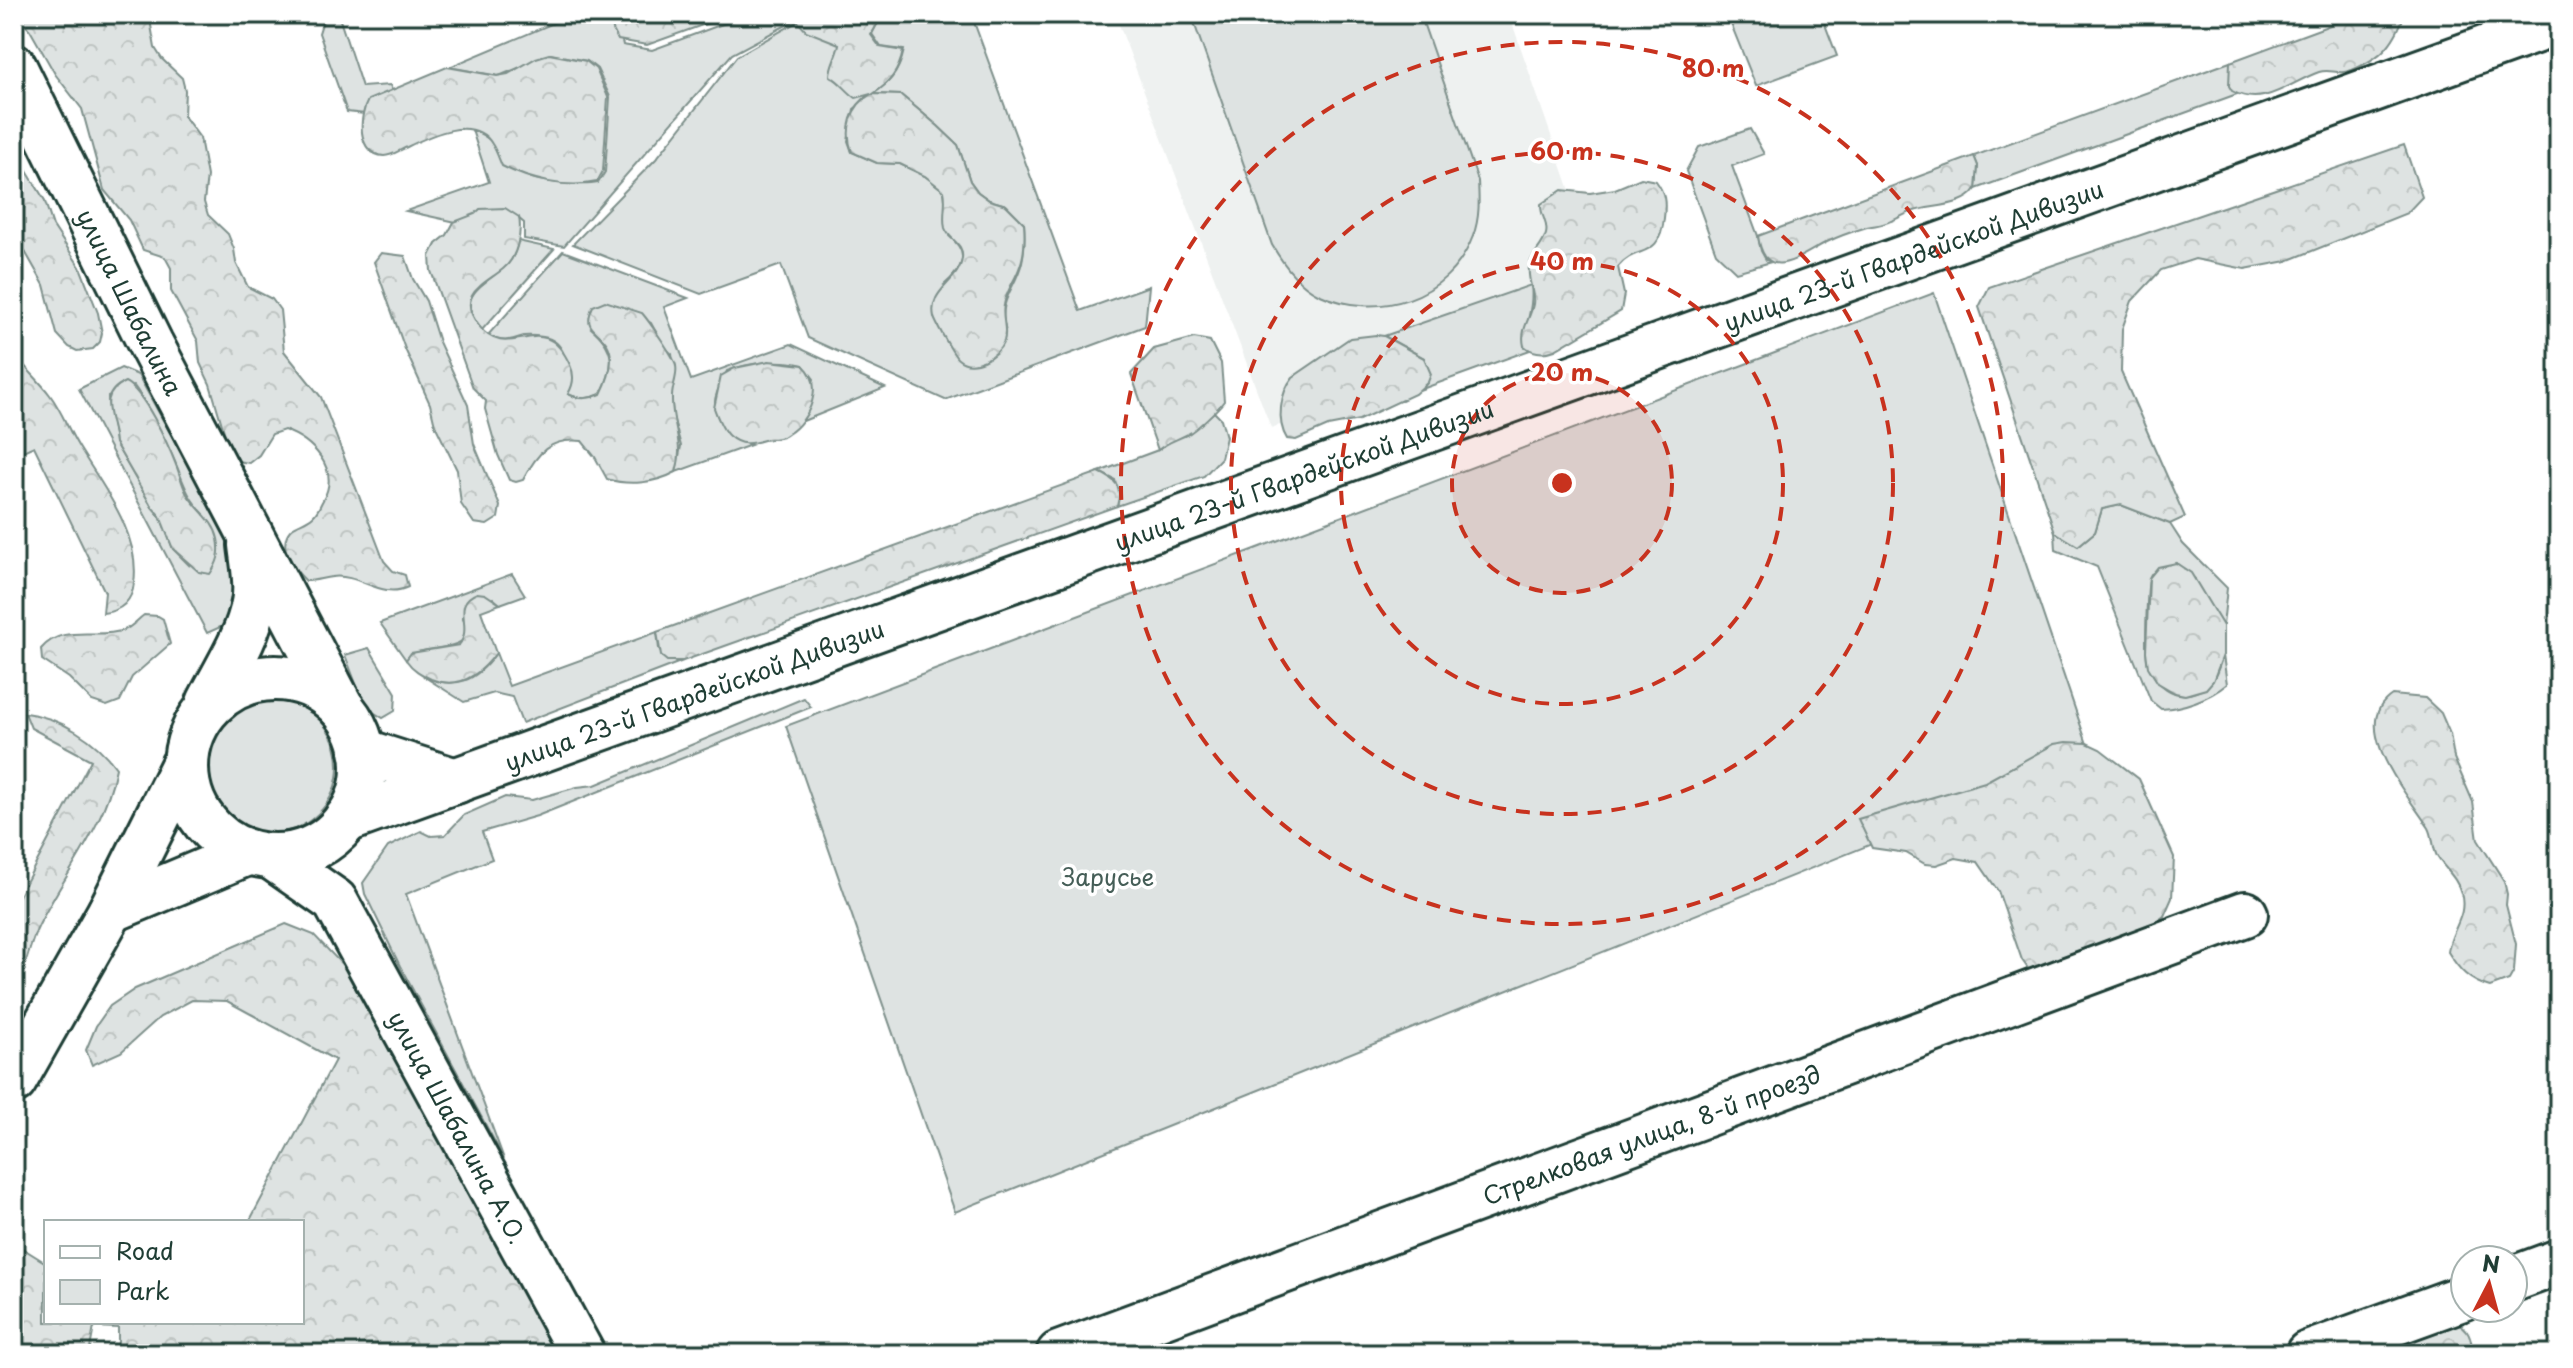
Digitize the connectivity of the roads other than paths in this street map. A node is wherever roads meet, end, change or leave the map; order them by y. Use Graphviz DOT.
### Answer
graph roads {
  1 [pos="2559,22"];
  2 [pos="14,67"];
  3 [pos="249,535"];
  4 [pos="209,703"];
  5 [pos="341,707"];
  6 [pos="362,751"];
  7 [pos="183,766"];
  8 [pos="456,781"];
  9 [pos="342,825"];
  10 [pos="260,855"];
  11 [pos="335,901"];
  12 [pos="111,910"];
  13 [pos="2245,914"];
  14 [pos="14,1081"];
  15 [pos="2559,1262"];
  16 [pos="2529,1273"];
  17 [pos="2449,1303"];
  18 [pos="582,1354"];
  19 [pos="1059,1354"];
  20 [pos="2308,1354"];
  1 -- 8 [label="street, улица 23-й Гвардейской Дивизии"];
  2 -- 3 [label="street, улица Шабалина"];
  3 -- 4 [label="street"];
  3 -- 5 [label="street, улица Шабалина"];
  4 -- 5 [label="street"];
  4 -- 7 [label="street"];
  5 -- 6 [label="street"];
  6 -- 8 [label="street"];
  6 -- 9 [label="street"];
  7 -- 10 [label="street"];
  7 -- 12 [label="street"];
  8 -- 9 [label="street, улица 23-й Гвардейской Дивизии"];
  9 -- 10 [label="street"];
  9 -- 11 [label="street"];
  10 -- 11 [label="street"];
  10 -- 12 [label="street"];
  11 -- 18 [label="street, улица Шабалина А.О."];
  12 -- 14 [label="street"];
  13 -- 19 [label="street, Стрелковая улица, 8-й проезд"];
  15 -- 16 [label="street"];
  17 -- 20 [label="street"];
}
